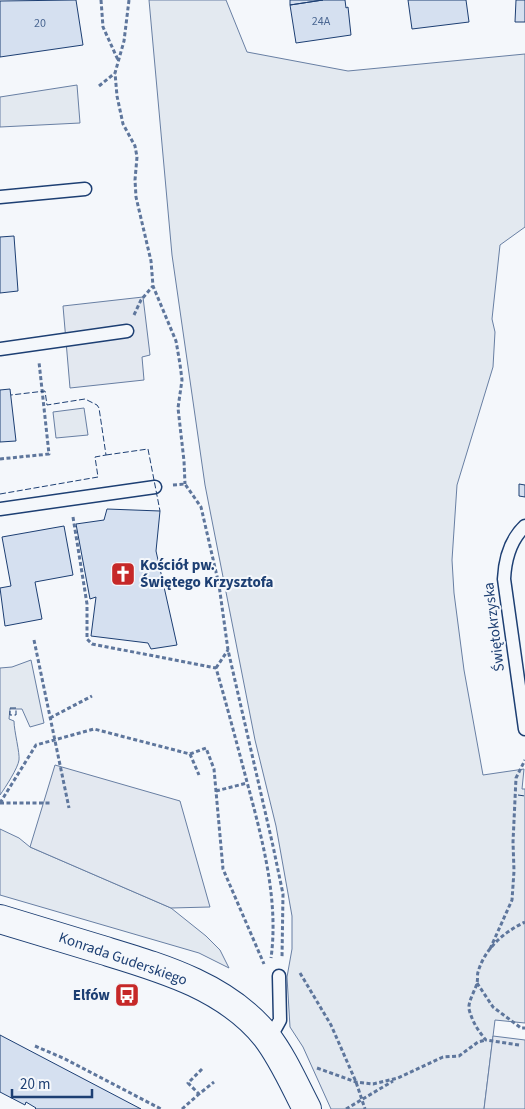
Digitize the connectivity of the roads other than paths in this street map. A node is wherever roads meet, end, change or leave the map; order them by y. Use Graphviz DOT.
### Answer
graph roads {
  1 [pos="85,189"];
  2 [pos="0,197"];
  3 [pos="127,331"];
  4 [pos="0,349"];
  5 [pos="155,487"];
  6 [pos="0,509"];
  7 [pos="525,526"];
  8 [pos="525,730"];
  9 [pos="0,919"];
  10 [pos="279,976"];
  11 [pos="266,1036"];
  12 [pos="307,1109"];
  1 -- 2 [label="lane"];
  3 -- 4 [label="lane"];
  5 -- 6 [label="lane"];
  7 -- 8 [label="lane, Świętokrzyska"];
  9 -- 11 [label="street, Konrada Guderskiego"];
  10 -- 11 [label="lane"];
  11 -- 12 [label="street, Konrada Guderskiego"];
}
